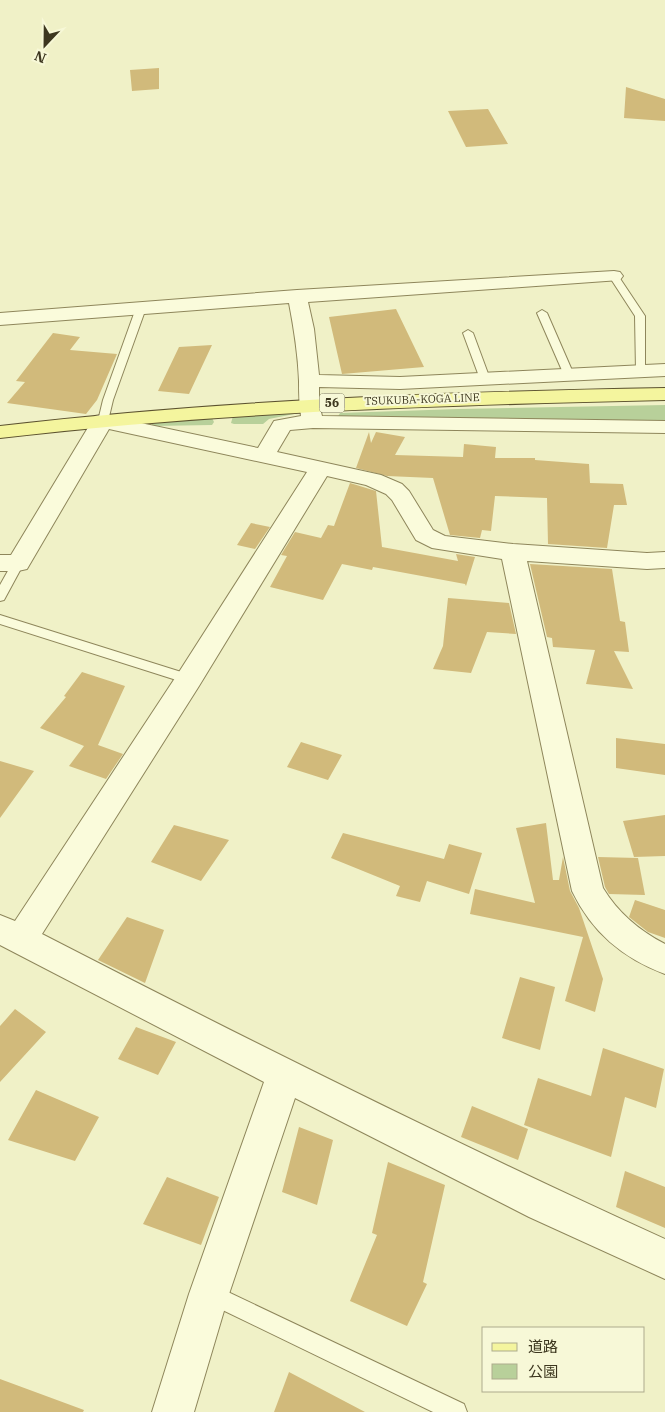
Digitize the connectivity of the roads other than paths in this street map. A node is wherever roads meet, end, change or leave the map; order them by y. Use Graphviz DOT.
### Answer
graph roads {
  1 [pos="614,276"];
  2 [pos="297,296"];
  3 [pos="141,308"];
  4 [pos="542,314"];
  5 [pos="0,319"];
  6 [pos="468,334"];
  7 [pos="665,370"];
  8 [pos="641,371"];
  9 [pos="569,375"];
  10 [pos="485,379"];
  11 [pos="309,381"];
  12 [pos="665,394"];
  13 [pos="311,413"];
  14 [pos="103,421"];
  15 [pos="665,427"];
  16 [pos="0,432"];
  17 [pos="264,456"];
  18 [pos="321,468"];
  19 [pos="513,552"];
  20 [pos="665,560"];
  21 [pos="9,563"];
  22 [pos="0,597"];
  23 [pos="0,619"];
  24 [pos="189,679"];
  25 [pos="10,934"];
  26 [pos="665,959"];
  27 [pos="285,1074"];
  28 [pos="665,1259"];
  29 [pos="209,1294"];
  30 [pos="173,1412"];
  31 [pos="456,1412"];
  1 -- 2 [label="street"];
  1 -- 8 [label="lane"];
  2 -- 3 [label="street"];
  2 -- 11 [label="street"];
  3 -- 5 [label="street"];
  3 -- 14 [label="lane"];
  4 -- 9 [label="lane"];
  6 -- 10 [label="lane"];
  7 -- 8 [label="street"];
  8 -- 9 [label="street"];
  9 -- 10 [label="street"];
  10 -- 11 [label="street"];
  11 -- 13 [label="street"];
  12 -- 13 [label="main road, TSUKUBA-KOGA LINE / 56"];
  13 -- 14 [label="main road, TSUKUBA-KOGA LINE / 56"];
  13 -- 15 [label="street"];
  13 -- 17 [label="street"];
  14 -- 16 [label="main road, TSUKUBA-KOGA LINE / 56"];
  14 -- 17 [label="street"];
  14 -- 21 [label="street"];
  17 -- 18 [label="street"];
  18 -- 19 [label="street"];
  18 -- 24 [label="street"];
  19 -- 20 [label="street"];
  19 -- 26 [label="street"];
  21 -- 22 [label="lane"];
  23 -- 24 [label="lane"];
  24 -- 25 [label="street"];
  25 -- 27 [label="street"];
  27 -- 28 [label="street"];
  27 -- 29 [label="street"];
  29 -- 30 [label="street"];
  29 -- 31 [label="lane"];
}
